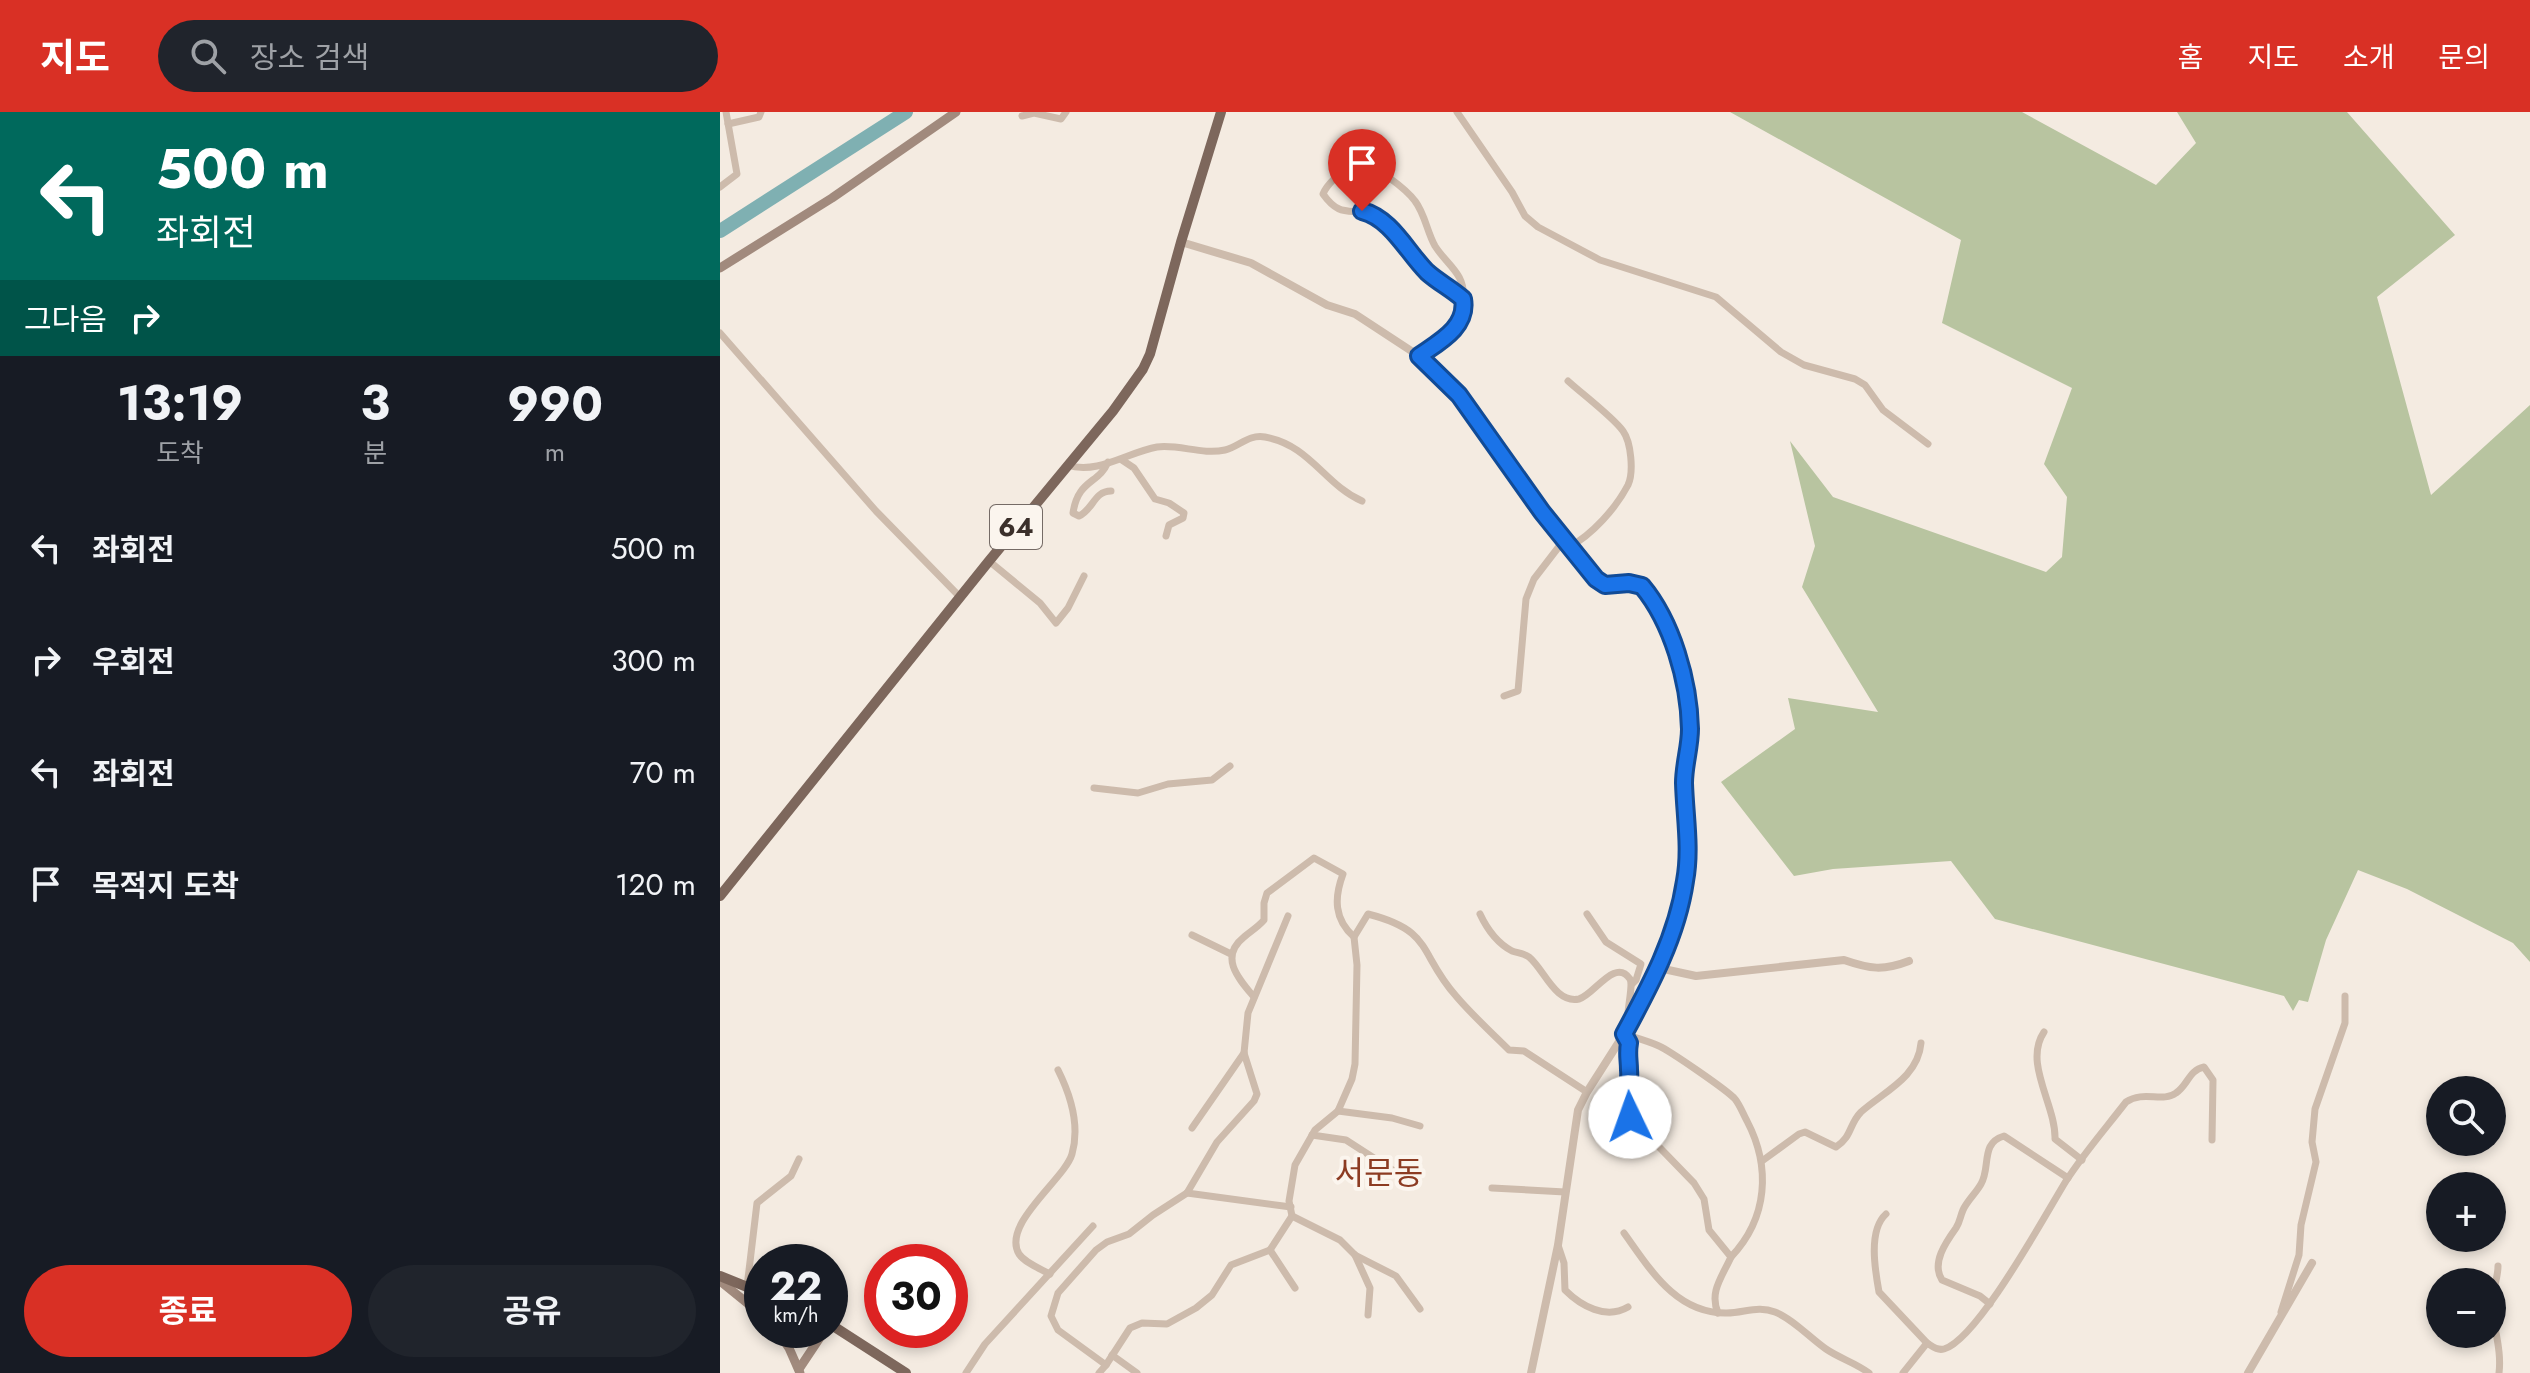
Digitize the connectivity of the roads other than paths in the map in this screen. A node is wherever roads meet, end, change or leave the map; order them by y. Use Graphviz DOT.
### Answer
graph roads {
  1 [pos="726,112"];
  2 [pos="761,112"];
  3 [pos="956,112"];
  4 [pos="1066,112"];
  5 [pos="1221,112"];
  6 [pos="1457,112"];
  7 [pos="1022,116"];
  8 [pos="728,124"];
  9 [pos="720,187"];
  10 [pos="1181,242"];
  11 [pos="720,268"];
  12 [pos="1463,299"];
  13 [pos="720,333"];
  14 [pos="1419,356"];
  15 [pos="1568,381"];
  16 [pos="1928,444"];
  17 [pos="1122,460"];
  18 [pos="1108,462"];
  19 [pos="1067,465"];
  20 [pos="1111,491"];
  21 [pos="1362,501"];
  22 [pos="1166,536"];
  23 [pos="1567,544"];
  24 [pos="989,561"];
  25 [pos="1084,576"];
  26 [pos="960,597"];
  27 [pos="1504,696"];
  28 [pos="1230,766"];
  29 [pos="1094,788"];
  30 [pos="720,896"];
  31 [pos="1480,914"];
  32 [pos="1587,914"];
  33 [pos="1288,916"];
  34 [pos="1192,935"];
  35 [pos="1354,937"];
  36 [pos="1231,954"];
  37 [pos="1909,961"];
  38 [pos="1659,968"];
  39 [pos="1632,984"];
  40 [pos="2345,996"];
  41 [pos="1254,997"];
  42 [pos="1626,1031"];
  43 [pos="2044,1032"];
  44 [pos="1921,1043"];
  45 [pos="1244,1053"];
  46 [pos="1058,1070"];
  47 [pos="1587,1092"];
  48 [pos="1338,1111"];
  49 [pos="1420,1126"];
  50 [pos="1192,1128"];
  51 [pos="1312,1135"];
  52 [pos="2212,1140"];
  53 [pos="799,1159"];
  54 [pos="2082,1160"];
  55 [pos="1762,1161"];
  56 [pos="1394,1171"];
  57 [pos="2068,1178"];
  58 [pos="1492,1188"];
  59 [pos="1565,1192"];
  60 [pos="1187,1193"];
  61 [pos="1292,1212"];
  62 [pos="1886,1214"];
  63 [pos="1093,1226"];
  64 [pos="1624,1233"];
  65 [pos="752,1244"];
  66 [pos="1558,1245"];
  67 [pos="1270,1250"];
  68 [pos="1355,1255"];
  69 [pos="1731,1257"];
  70 [pos="2312,1263"];
  71 [pos="2498,1266"];
  72 [pos="1050,1274"];
  73 [pos="720,1278"];
  74 [pos="744,1286"];
  75 [pos="1295,1288"];
  76 [pos="744,1299"];
  77 [pos="1990,1304"];
  78 [pos="1628,1307"];
  79 [pos="1420,1309"];
  80 [pos="1718,1313"];
  81 [pos="1368,1315"];
  82 [pos="2278,1322"];
  83 [pos="848,1336"];
  84 [pos="1927,1343"];
  85 [pos="787,1348"];
  86 [pos="814,1348"];
  87 [pos="1112,1355"];
  88 [pos="1106,1365"];
  89 [pos="799,1371"];
  90 [pos="906,1373"];
  91 [pos="966,1373"];
  92 [pos="1099,1373"];
  93 [pos="1137,1373"];
  94 [pos="1531,1373"];
  95 [pos="1869,1373"];
  96 [pos="1903,1373"];
  97 [pos="2248,1373"];
  98 [pos="2499,1373"];
  1 -- 8 [label="street"];
  2 -- 8 [label="street"];
  3 -- 11 [label="main road"];
  4 -- 7 [label="street"];
  5 -- 10 [label="main road, 64"];
  6 -- 16 [label="street"];
  8 -- 9 [label="street"];
  10 -- 14 [label="street"];
  10 -- 19 [label="main road, 64"];
  12 -- 12 [label="street"];
  12 -- 14 [label="street"];
  13 -- 26 [label="street"];
  14 -- 23 [label="street"];
  15 -- 23 [label="street"];
  17 -- 18 [label="street"];
  17 -- 21 [label="street"];
  17 -- 22 [label="street"];
  18 -- 19 [label="street"];
  18 -- 20 [label="street"];
  19 -- 24 [label="main road, 64"];
  23 -- 27 [label="street"];
  23 -- 38 [label="street"];
  24 -- 25 [label="street"];
  24 -- 26 [label="main road, 64"];
  26 -- 30 [label="main road, 64"];
  28 -- 29 [label="street"];
  31 -- 39 [label="street"];
  32 -- 39 [label="street"];
  33 -- 41 [label="street"];
  34 -- 36 [label="street"];
  35 -- 36 [label="street"];
  35 -- 47 [label="street"];
  35 -- 48 [label="street"];
  36 -- 41 [label="street"];
  37 -- 38 [label="street"];
  38 -- 42 [label="street"];
  39 -- 42 [label="street"];
  40 -- 82 [label="street"];
  41 -- 45 [label="street"];
  42 -- 47 [label="street"];
  42 -- 55 [label="street"];
  42 -- 69 [label="street"];
  43 -- 54 [label="street"];
  44 -- 55 [label="street"];
  45 -- 50 [label="street"];
  45 -- 60 [label="street"];
  46 -- 72 [label="street"];
  47 -- 59 [label="street"];
  48 -- 49 [label="street"];
  48 -- 51 [label="street"];
  51 -- 56 [label="street"];
  51 -- 61 [label="street"];
  52 -- 54 [label="street"];
  53 -- 65 [label="street"];
  54 -- 57 [label="street"];
  55 -- 69 [label="street"];
  57 -- 77 [label="street"];
  57 -- 77 [label="street"];
  58 -- 59 [label="street"];
  59 -- 66 [label="street"];
  60 -- 61 [label="street"];
  60 -- 88 [label="street"];
  61 -- 67 [label="street"];
  61 -- 68 [label="street"];
  62 -- 84 [label="street"];
  63 -- 72 [label="street"];
  64 -- 80 [label="street"];
  66 -- 78 [label="street"];
  66 -- 94 [label="street"];
  67 -- 75 [label="street"];
  67 -- 87 [label="street"];
  68 -- 79 [label="street"];
  68 -- 81 [label="street"];
  69 -- 80 [label="street"];
  70 -- 82 [label="street"];
  71 -- 98 [label="street"];
  72 -- 91 [label="street"];
  73 -- 74 [label="main road"];
  73 -- 76 [label="main road"];
  77 -- 84 [label="street"];
  80 -- 95 [label="street"];
  82 -- 97 [label="street"];
  83 -- 90 [label="main road"];
  84 -- 96 [label="street"];
  85 -- 89 [label="main road"];
  86 -- 89 [label="main road"];
  87 -- 88 [label="street"];
  87 -- 93 [label="street"];
  88 -- 92 [label="street"];
}
